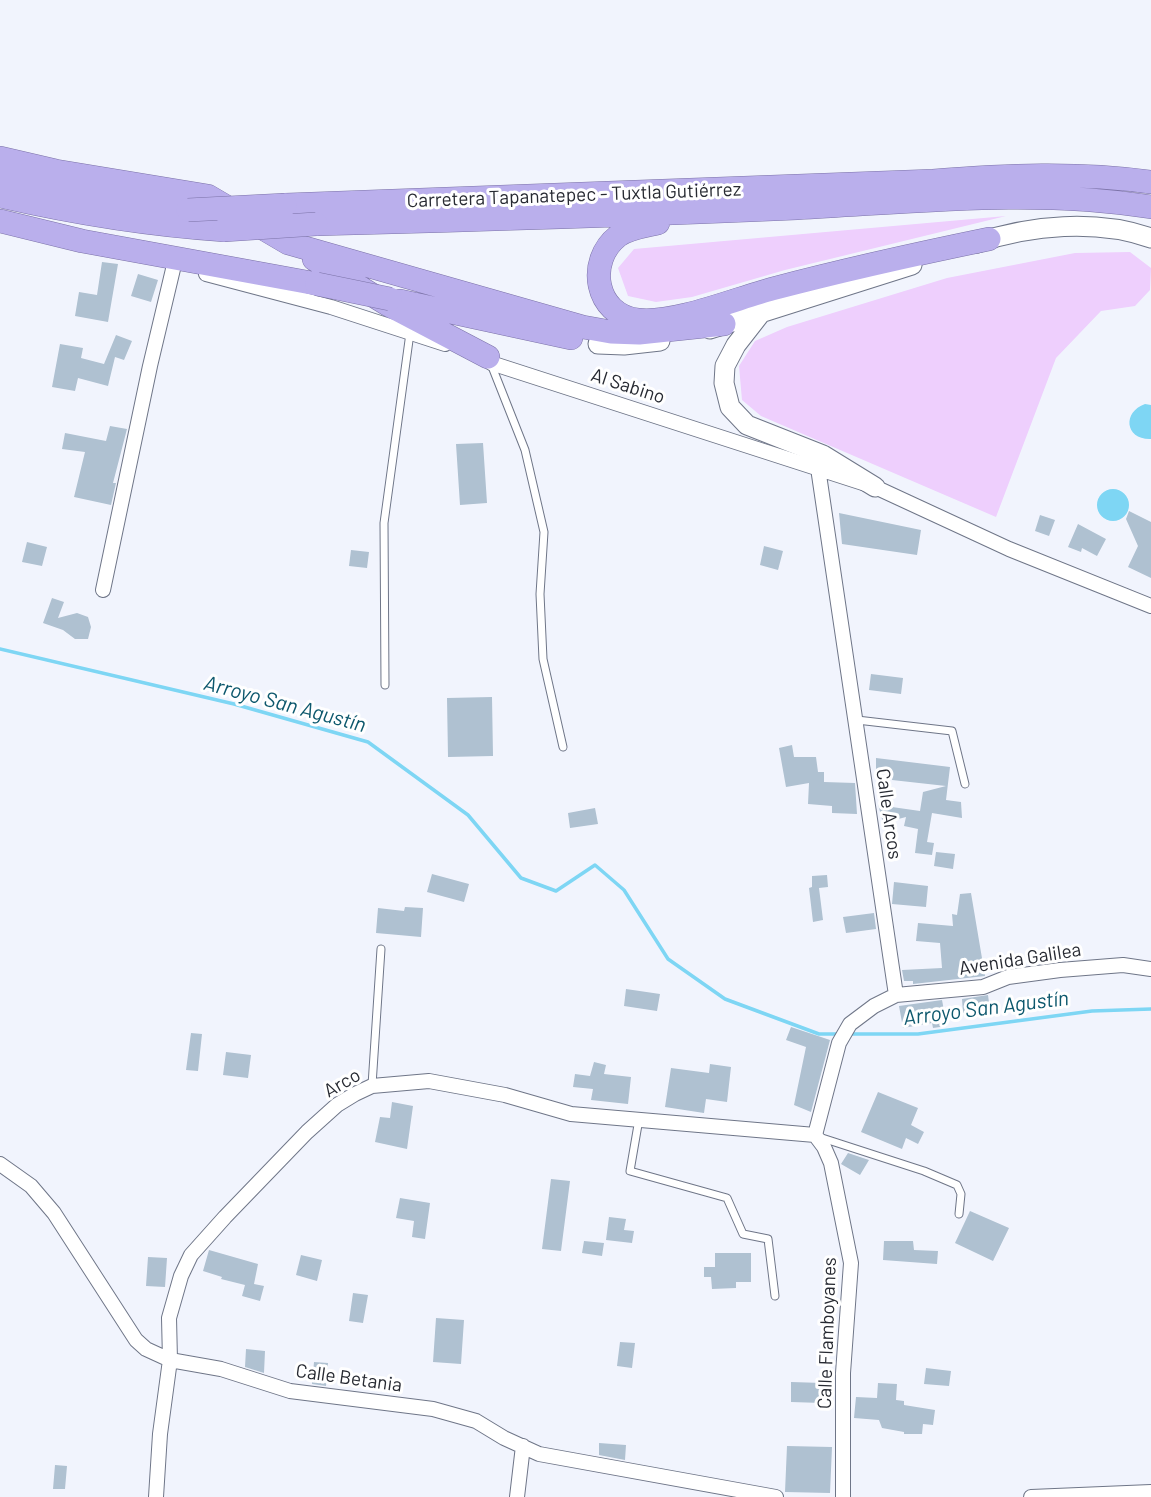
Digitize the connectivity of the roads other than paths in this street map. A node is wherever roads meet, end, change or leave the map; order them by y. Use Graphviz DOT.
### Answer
graph roads {
  1 [pos="0,158"];
  2 [pos="0,177"];
  3 [pos="1151,181"];
  4 [pos="0,196"];
  5 [pos="1151,207"];
  6 [pos="720,212"];
  7 [pos="0,220"];
  8 [pos="1151,238"];
  9 [pos="989,239"];
  10 [pos="82,241"];
  11 [pos="288,243"];
  12 [pos="174,265"];
  13 [pos="761,313"];
  14 [pos="724,324"];
  15 [pos="410,332"];
  16 [pos="598,344"];
  17 [pos="489,360"];
  18 [pos="818,468"];
  19 [pos="875,487"];
  20 [pos="103,590"];
  21 [pos="1151,606"];
  22 [pos="385,685"];
  23 [pos="857,720"];
  24 [pos="563,747"];
  25 [pos="965,785"];
  26 [pos="381,949"];
  27 [pos="1151,969"];
  28 [pos="896,995"];
  29 [pos="372,1086"];
  30 [pos="639,1119"];
  31 [pos="815,1135"];
  32 [pos="0,1164"];
  33 [pos="959,1214"];
  34 [pos="775,1296"];
  35 [pos="170,1360"];
  36 [pos="523,1446"];
  37 [pos="1151,1492"];
  38 [pos="156,1497"];
  39 [pos="517,1497"];
  40 [pos="776,1497"];
  41 [pos="843,1497"];
  42 [pos="1031,1497"];
  1 -- 11 [label="highway"];
  2 -- 3 [label="highway, Carretera Tapanatepec - Tuxtla Gutiérrez, bridge"];
  4 -- 6 [label="highway, Carretera Tapanatepec - Tuxtla Gutiérrez, bridge"];
  5 -- 6 [label="highway, Carretera Tapanatepec - Tuxtla Gutiérrez"];
  6 -- 9 [label="highway"];
  7 -- 10 [label="highway"];
  8 -- 9 [label="main road"];
  9 -- 13 [label="main road"];
  10 -- 12 [label="street, Al Sabino"];
  10 -- 16 [label="highway, bridge"];
  11 -- 14 [label="highway"];
  11 -- 17 [label="highway"];
  12 -- 15 [label="street, Al Sabino"];
  12 -- 20 [label="street"];
  13 -- 14 [label="main road"];
  13 -- 19 [label="main road"];
  14 -- 16 [label="main road"];
  15 -- 17 [label="street, Al Sabino"];
  15 -- 22 [label="lane"];
  17 -- 18 [label="street, Al Sabino"];
  17 -- 24 [label="lane"];
  18 -- 19 [label="street, Al Sabino"];
  18 -- 23 [label="street, Calle Arcos"];
  19 -- 21 [label="street, Al Sabino"];
  23 -- 25 [label="lane"];
  23 -- 28 [label="street, Calle Arcos"];
  26 -- 29 [label="lane"];
  27 -- 28 [label="street, Avenida Galilea"];
  28 -- 31 [label="street"];
  29 -- 30 [label="street, Arco"];
  29 -- 35 [label="street, Arco"];
  30 -- 31 [label="street, Arco"];
  30 -- 34 [label="lane"];
  31 -- 33 [label="lane"];
  31 -- 41 [label="street, Calle Flamboyanes"];
  32 -- 35 [label="street, Calle Betania"];
  35 -- 36 [label="street, Calle Betania"];
  35 -- 38 [label="street, Arco"];
  36 -- 39 [label="street"];
  36 -- 40 [label="street, Calle Betania"];
  37 -- 42 [label="street"];
}
